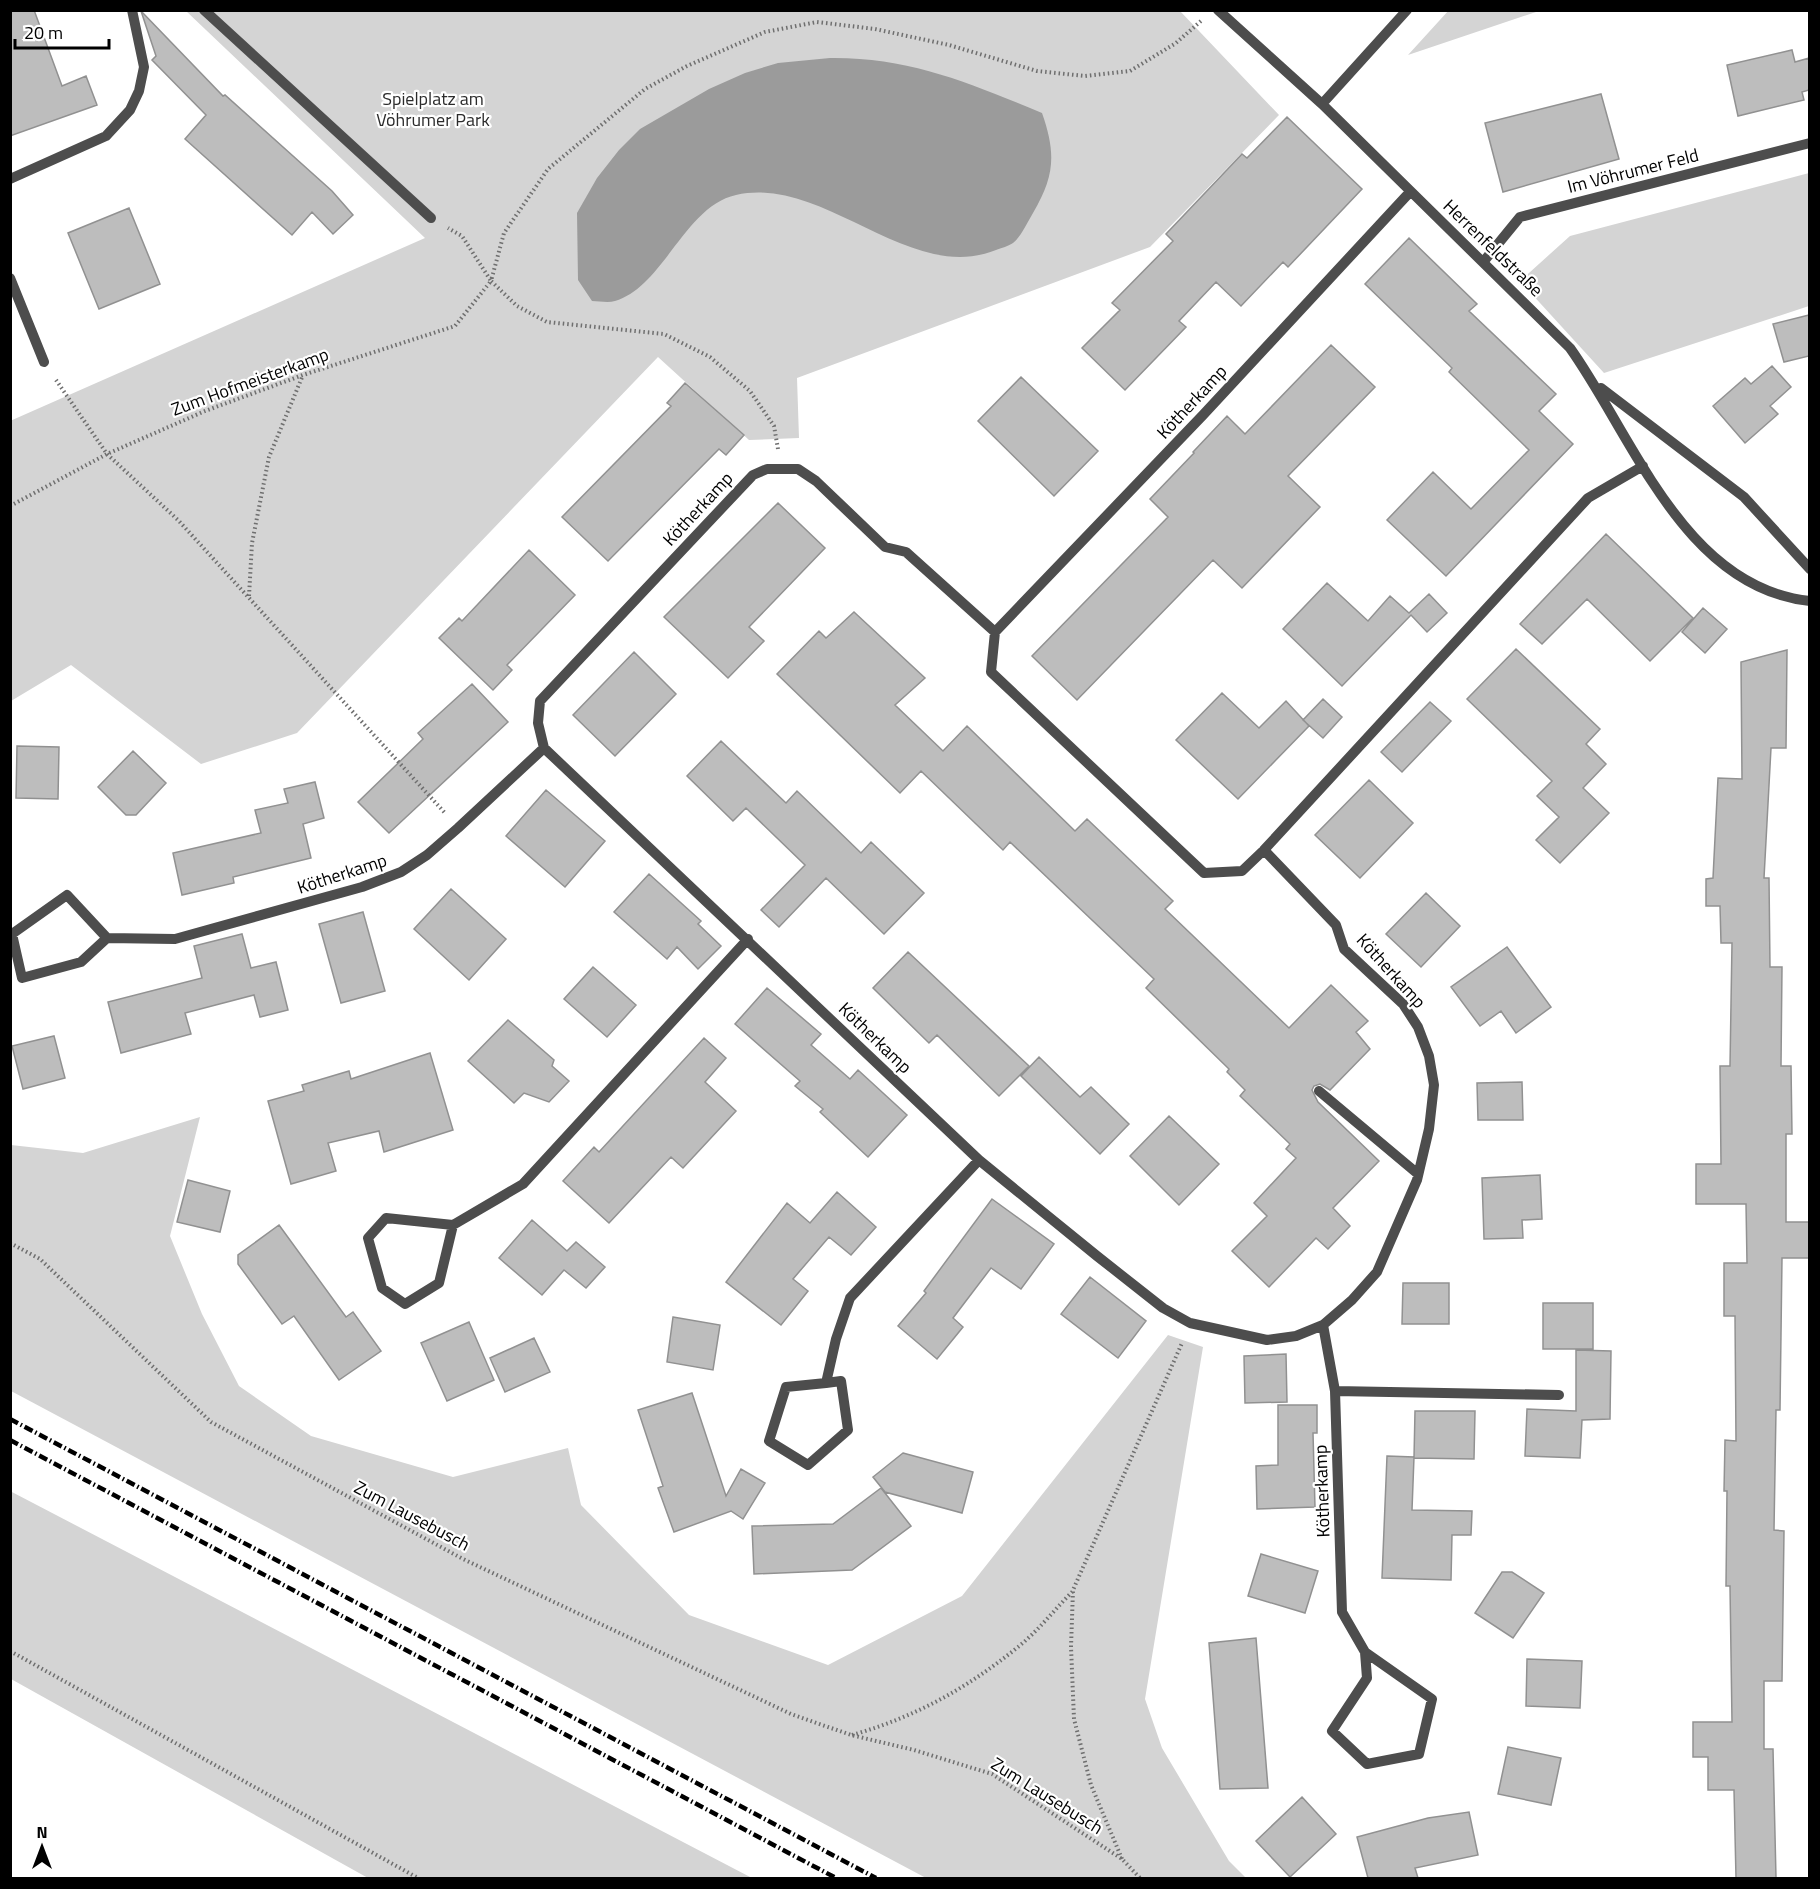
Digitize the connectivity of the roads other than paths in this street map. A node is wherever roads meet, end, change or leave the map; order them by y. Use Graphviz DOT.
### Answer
graph roads {
  1 [pos="132,10"];
  2 [pos="204,10"];
  3 [pos="1218,10"];
  4 [pos="1407,10"];
  5 [pos="1322,104"];
  6 [pos="1809,143"];
  7 [pos="10,179"];
  8 [pos="1410,192"];
  9 [pos="431,218"];
  10 [pos="1484,261"];
  11 [pos="10,278"];
  12 [pos="44,362"];
  13 [pos="1596,384"];
  14 [pos="1643,466"];
  15 [pos="1809,569"];
  16 [pos="1809,601"];
  17 [pos="995,632"];
  18 [pos="544,748"];
  19 [pos="1264,850"];
  20 [pos="107,938"];
  21 [pos="748,939"];
  22 [pos="1319,1091"];
  23 [pos="979,1160"];
  24 [pos="1418,1174"];
  25 [pos="453,1225"];
  26 [pos="1323,1325"];
  27 [pos="826,1383"];
  28 [pos="1335,1391"];
  29 [pos="1559,1395"];
  30 [pos="1365,1652"];
  1 -- 7 [label="street"];
  2 -- 9 [label="street"];
  3 -- 5 [label="street, Herrenfeldstraße"];
  4 -- 5 [label="street"];
  5 -- 8 [label="street, Herrenfeldstraße"];
  6 -- 10 [label="street, Im Vöhrumer Feld"];
  8 -- 10 [label="street, Herrenfeldstraße"];
  8 -- 17 [label="street, Kötherkamp"];
  10 -- 13 [label="street, Herrenfeldstraße"];
  11 -- 12 [label="street"];
  13 -- 14 [label="street, Herrenfeldstraße"];
  13 -- 15 [label="street"];
  14 -- 16 [label="street, Herrenfeldstraße"];
  14 -- 19 [label="street"];
  17 -- 18 [label="street, Kötherkamp"];
  17 -- 19 [label="street"];
  18 -- 20 [label="street, Kötherkamp"];
  18 -- 21 [label="street, Kötherkamp"];
  19 -- 24 [label="street, Kötherkamp"];
  20 -- 20 [label="street"];
  21 -- 23 [label="street, Kötherkamp"];
  21 -- 25 [label="street"];
  22 -- 24 [label="street"];
  23 -- 26 [label="street, Kötherkamp"];
  23 -- 27 [label="street"];
  24 -- 26 [label="street, Kötherkamp"];
  25 -- 25 [label="street"];
  26 -- 28 [label="street, Kötherkamp"];
  27 -- 27 [label="street"];
  28 -- 29 [label="street"];
  28 -- 30 [label="street, Kötherkamp"];
  30 -- 30 [label="street, Kötherkamp"];
}
